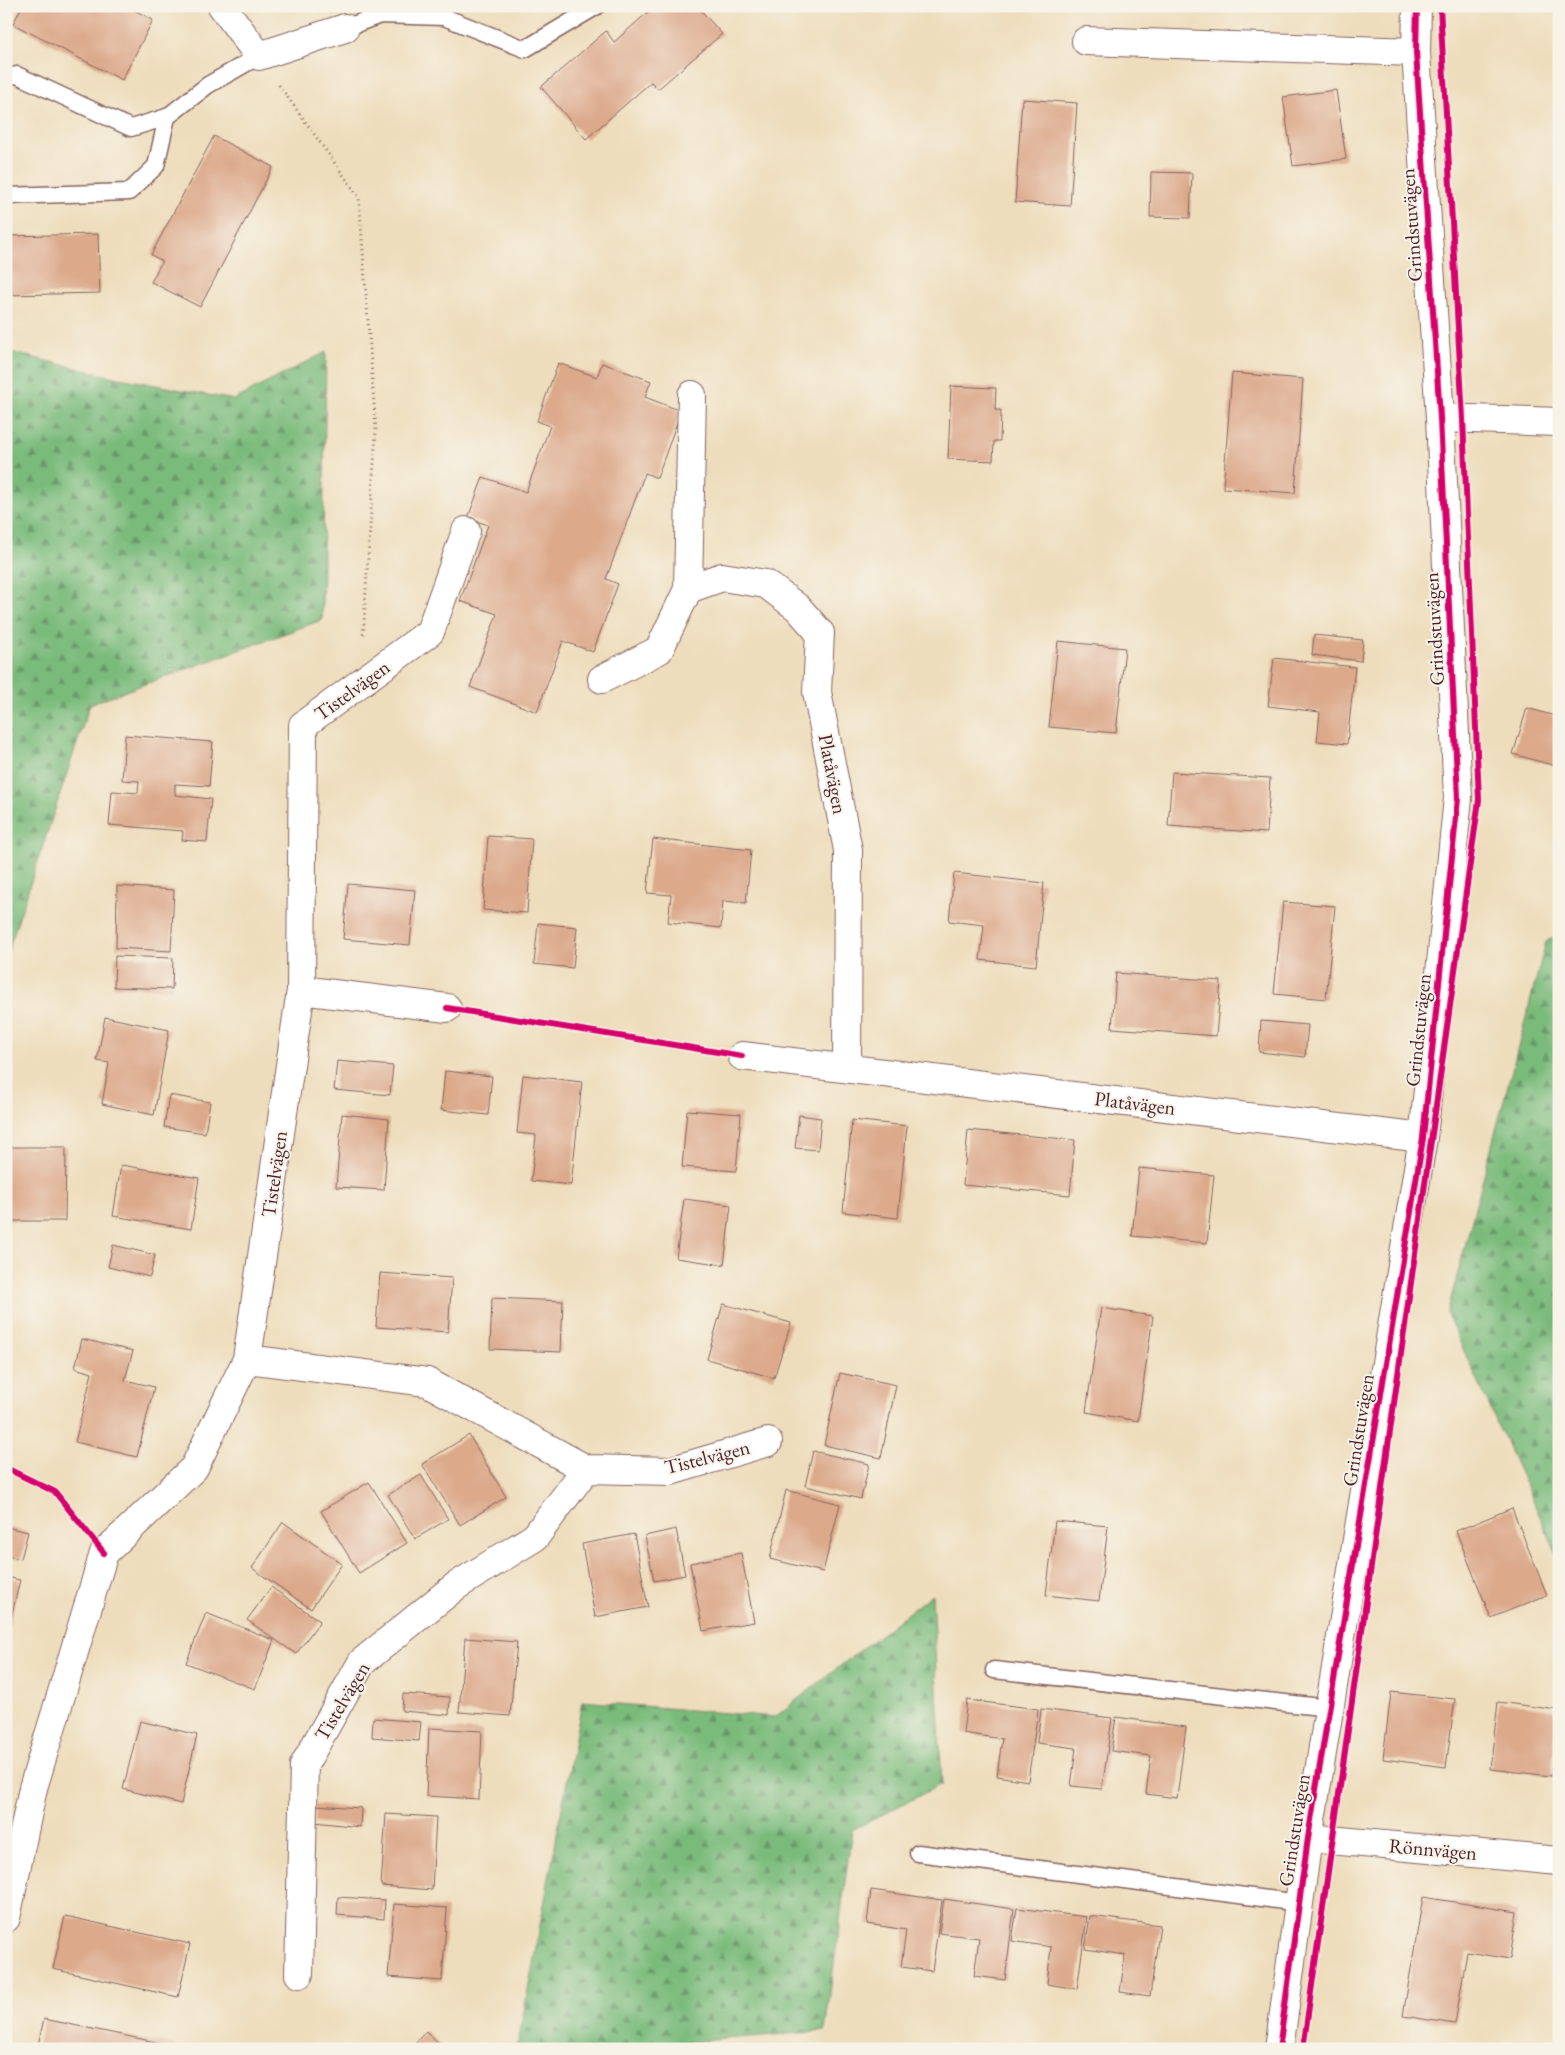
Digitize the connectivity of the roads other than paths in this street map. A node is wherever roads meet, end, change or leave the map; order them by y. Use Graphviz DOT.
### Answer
graph roads {
  1 [pos="222,6"];
  2 [pos="597,6"];
  3 [pos="1416,6"];
  4 [pos="448,11"];
  5 [pos="345,28"];
  6 [pos="1086,41"];
  7 [pos="1416,52"];
  8 [pos="259,56"];
  9 [pos="6,77"];
  10 [pos="167,117"];
  11 [pos="6,196"];
  12 [pos="692,394"];
  13 [pos="1440,418"];
  14 [pos="1559,422"];
  15 [pos="466,531"];
  16 [pos="688,589"];
  17 [pos="602,679"];
  18 [pos="301,990"];
  19 [pos="447,1008"];
  20 [pos="742,1056"];
  21 [pos="847,1068"];
  22 [pos="1423,1138"];
  23 [pos="247,1359"];
  24 [pos="768,1442"];
  25 [pos="586,1469"];
  26 [pos="994,1670"];
  27 [pos="1329,1708"];
  28 [pos="1308,1838"];
  29 [pos="918,1853"];
  30 [pos="1559,1861"];
  31 [pos="1299,1903"];
  32 [pos="6,1918"];
  33 [pos="299,1974"];
  34 [pos="1279,2049"];
  1 -- 8 [label="street"];
  2 -- 4 [label="lane"];
  3 -- 7 [label="street, Grindstuvägen"];
  4 -- 5 [label="lane"];
  5 -- 8 [label="street"];
  6 -- 7 [label="street"];
  7 -- 13 [label="street, Grindstuvägen"];
  8 -- 10 [label="lane"];
  9 -- 10 [label="lane"];
  10 -- 11 [label="lane"];
  12 -- 16 [label="street"];
  13 -- 14 [label="street"];
  13 -- 22 [label="street, Grindstuvägen"];
  15 -- 18 [label="street, Tistelvägen"];
  16 -- 17 [label="street"];
  16 -- 21 [label="street, Platåvägen"];
  18 -- 19 [label="street"];
  18 -- 23 [label="street, Tistelvägen"];
  20 -- 21 [label="street, Platåvägen"];
  21 -- 22 [label="street, Platåvägen"];
  22 -- 27 [label="street, Grindstuvägen"];
  23 -- 25 [label="street, Tistelvägen"];
  23 -- 32 [label="street, Tistelvägen"];
  24 -- 25 [label="street, Tistelvägen"];
  25 -- 33 [label="street, Tistelvägen"];
  26 -- 27 [label="lane"];
  27 -- 28 [label="street, Grindstuvägen"];
  28 -- 30 [label="street, Rönnvägen"];
  28 -- 31 [label="street, Grindstuvägen"];
  29 -- 31 [label="lane"];
  31 -- 34 [label="street, Grindstuvägen"];
}
